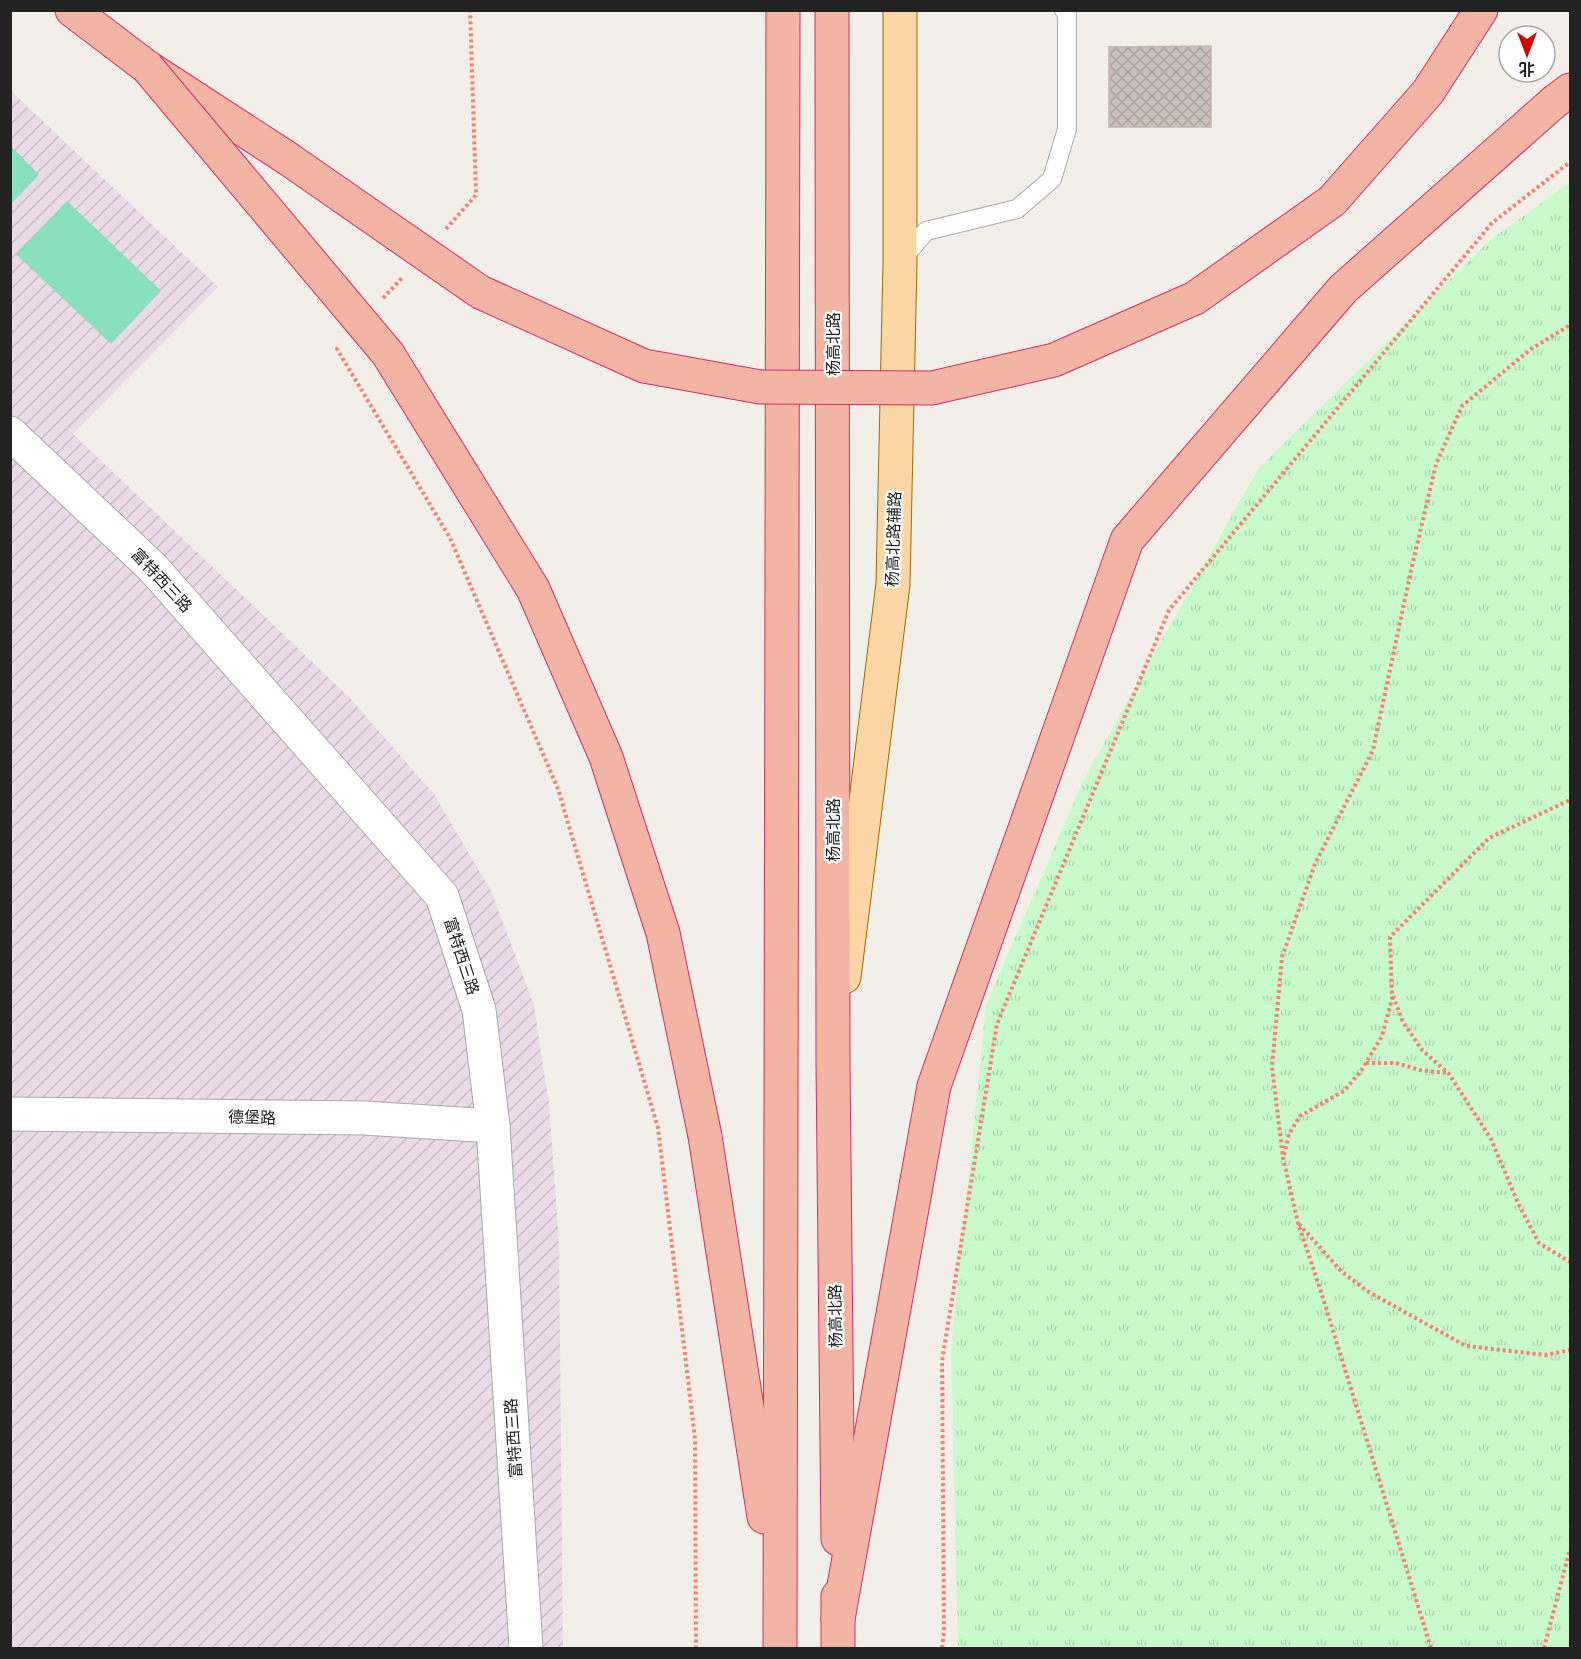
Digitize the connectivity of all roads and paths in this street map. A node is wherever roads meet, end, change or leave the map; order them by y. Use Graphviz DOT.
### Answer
graph roads {
  1 [pos="72,10"];
  2 [pos="470,10"];
  3 [pos="783,10"];
  4 [pos="832,10"];
  5 [pos="900,10"];
  6 [pos="1064,10"];
  7 [pos="1480,10"];
  8 [pos="147,67"];
  9 [pos="1562,96"];
  10 [pos="1570,162"];
  11 [pos="445,230"];
  12 [pos="900,262"];
  13 [pos="407,272"];
  14 [pos="376,306"];
  15 [pos="1570,325"];
  16 [pos="345,340"];
  17 [pos="10,433"];
  18 [pos="1570,800"];
  19 [pos="1392,992"];
  20 [pos="1365,1063"];
  21 [pos="833,1065"];
  22 [pos="1449,1074"];
  23 [pos="10,1114"];
  24 [pos="493,1126"];
  25 [pos="1283,1158"];
  26 [pos="1298,1223"];
  27 [pos="1570,1262"];
  28 [pos="1570,1350"];
  29 [pos="1570,1549"];
  30 [pos="780,1634"];
  31 [pos="838,1634"];
  32 [pos="526,1648"];
  33 [pos="696,1648"];
  34 [pos="942,1648"];
  35 [pos="1431,1648"];
  36 [pos="1544,1648"];
  1 -- 8 [label="highway"];
  2 -- 11 [label="path"];
  3 -- 30 [label="highway"];
  4 -- 21 [label="highway, 杨高北路"];
  5 -- 12 [label="main road, 杨高北路辅路"];
  6 -- 12 [label="lane"];
  7 -- 8 [label="highway, bridge"];
  8 -- 30 [label="highway, bridge"];
  9 -- 31 [label="highway"];
  10 -- 34 [label="path"];
  12 -- 21 [label="main road, 杨高北路辅路"];
  13 -- 14 [label="path"];
  15 -- 25 [label="path"];
  16 -- 33 [label="path"];
  17 -- 24 [label="street, 富特西三路"];
  18 -- 19 [label="path"];
  19 -- 20 [label="path"];
  19 -- 22 [label="path"];
  20 -- 22 [label="path"];
  20 -- 25 [label="path"];
  21 -- 31 [label="highway, 杨高北路"];
  22 -- 27 [label="path"];
  23 -- 24 [label="street, 德堡路"];
  24 -- 32 [label="street, 富特西三路"];
  25 -- 26 [label="path"];
  26 -- 28 [label="path"];
  26 -- 35 [label="path"];
  29 -- 36 [label="path"];
}
